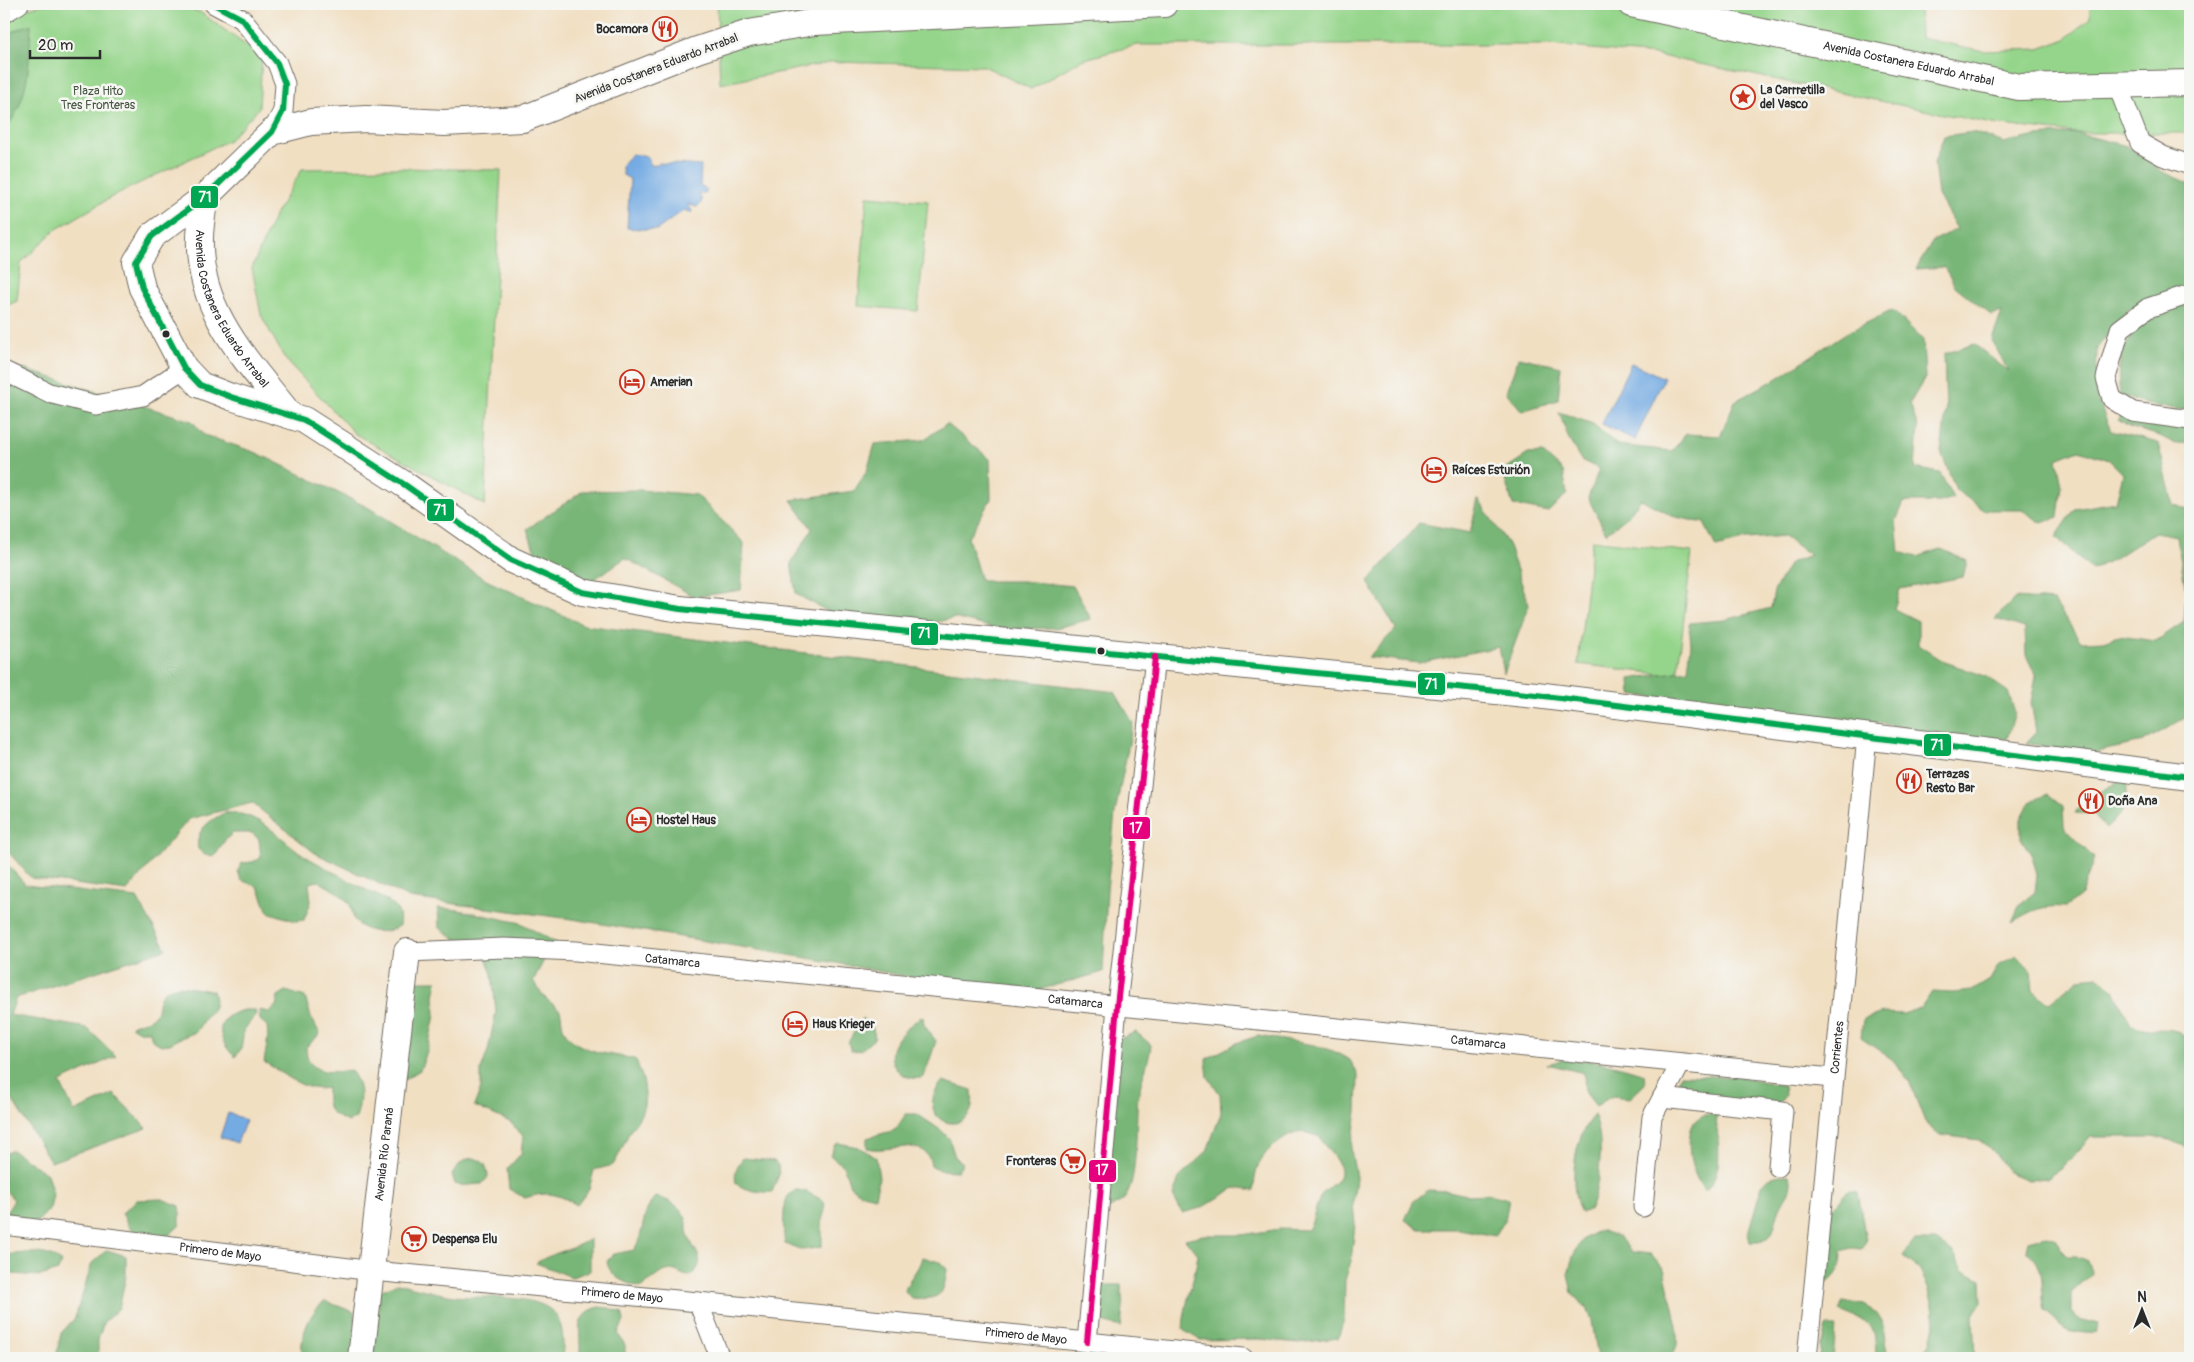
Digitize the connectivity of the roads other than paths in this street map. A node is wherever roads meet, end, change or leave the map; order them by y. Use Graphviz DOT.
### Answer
graph roads {
  1 [pos="19,4"];
  2 [pos="214,4"];
  3 [pos="1164,4"];
  4 [pos="1631,4"];
  5 [pos="4,13"];
  6 [pos="2190,83"];
  7 [pos="2117,84"];
  8 [pos="272,132"];
  9 [pos="2190,165"];
  10 [pos="205,197"];
  11 [pos="2190,294"];
  12 [pos="184,368"];
  13 [pos="4,372"];
  14 [pos="289,414"];
  15 [pos="2190,420"];
  16 [pos="1155,657"];
  17 [pos="1867,736"];
  18 [pos="2190,777"];
  19 [pos="407,952"];
  20 [pos="1118,1006"];
  21 [pos="1681,1064"];
  22 [pos="1832,1078"];
  23 [pos="1662,1098"];
  24 [pos="1778,1167"];
  25 [pos="1643,1207"];
  26 [pos="4,1225"];
  27 [pos="373,1271"];
  28 [pos="698,1302"];
  29 [pos="1087,1342"];
  30 [pos="362,1358"];
  31 [pos="720,1358"];
  32 [pos="1243,1358"];
  33 [pos="1807,1358"];
  1 -- 5 [label="street"];
  2 -- 8 [label="street, Avenida Costanera Eduardo Arrabal"];
  3 -- 8 [label="main road, Avenida Costanera Eduardo Arrabal"];
  4 -- 7 [label="main road, Avenida Costanera Eduardo Arrabal"];
  6 -- 7 [label="main road, Avenida Costanera Eduardo Arrabal"];
  7 -- 9 [label="street"];
  8 -- 10 [label="main road, Avenida Costanera Eduardo Arrabal"];
  10 -- 12 [label="main road, Avenida Costanera Eduardo Arrabal"];
  10 -- 14 [label="main road, Avenida Costanera Eduardo Arrabal"];
  11 -- 15 [label="street"];
  12 -- 13 [label="street"];
  12 -- 14 [label="main road, Avenida Costanera Eduardo Arrabal"];
  14 -- 16 [label="main road"];
  16 -- 17 [label="main road"];
  16 -- 20 [label="street"];
  17 -- 18 [label="main road"];
  17 -- 22 [label="street, Corrientes"];
  19 -- 20 [label="street, Catamarca"];
  19 -- 27 [label="main road, Avenida Río Paraná"];
  20 -- 21 [label="street, Catamarca"];
  20 -- 29 [label="street"];
  21 -- 22 [label="street, Catamarca"];
  21 -- 23 [label="street"];
  22 -- 33 [label="street, Corrientes"];
  23 -- 24 [label="street"];
  23 -- 25 [label="street"];
  26 -- 27 [label="street, Primero de Mayo"];
  27 -- 28 [label="street, Primero de Mayo"];
  27 -- 30 [label="main road, Avenida Río Paraná"];
  28 -- 29 [label="street, Primero de Mayo"];
  28 -- 31 [label="street"];
  29 -- 32 [label="street, Primero de Mayo"];
}
